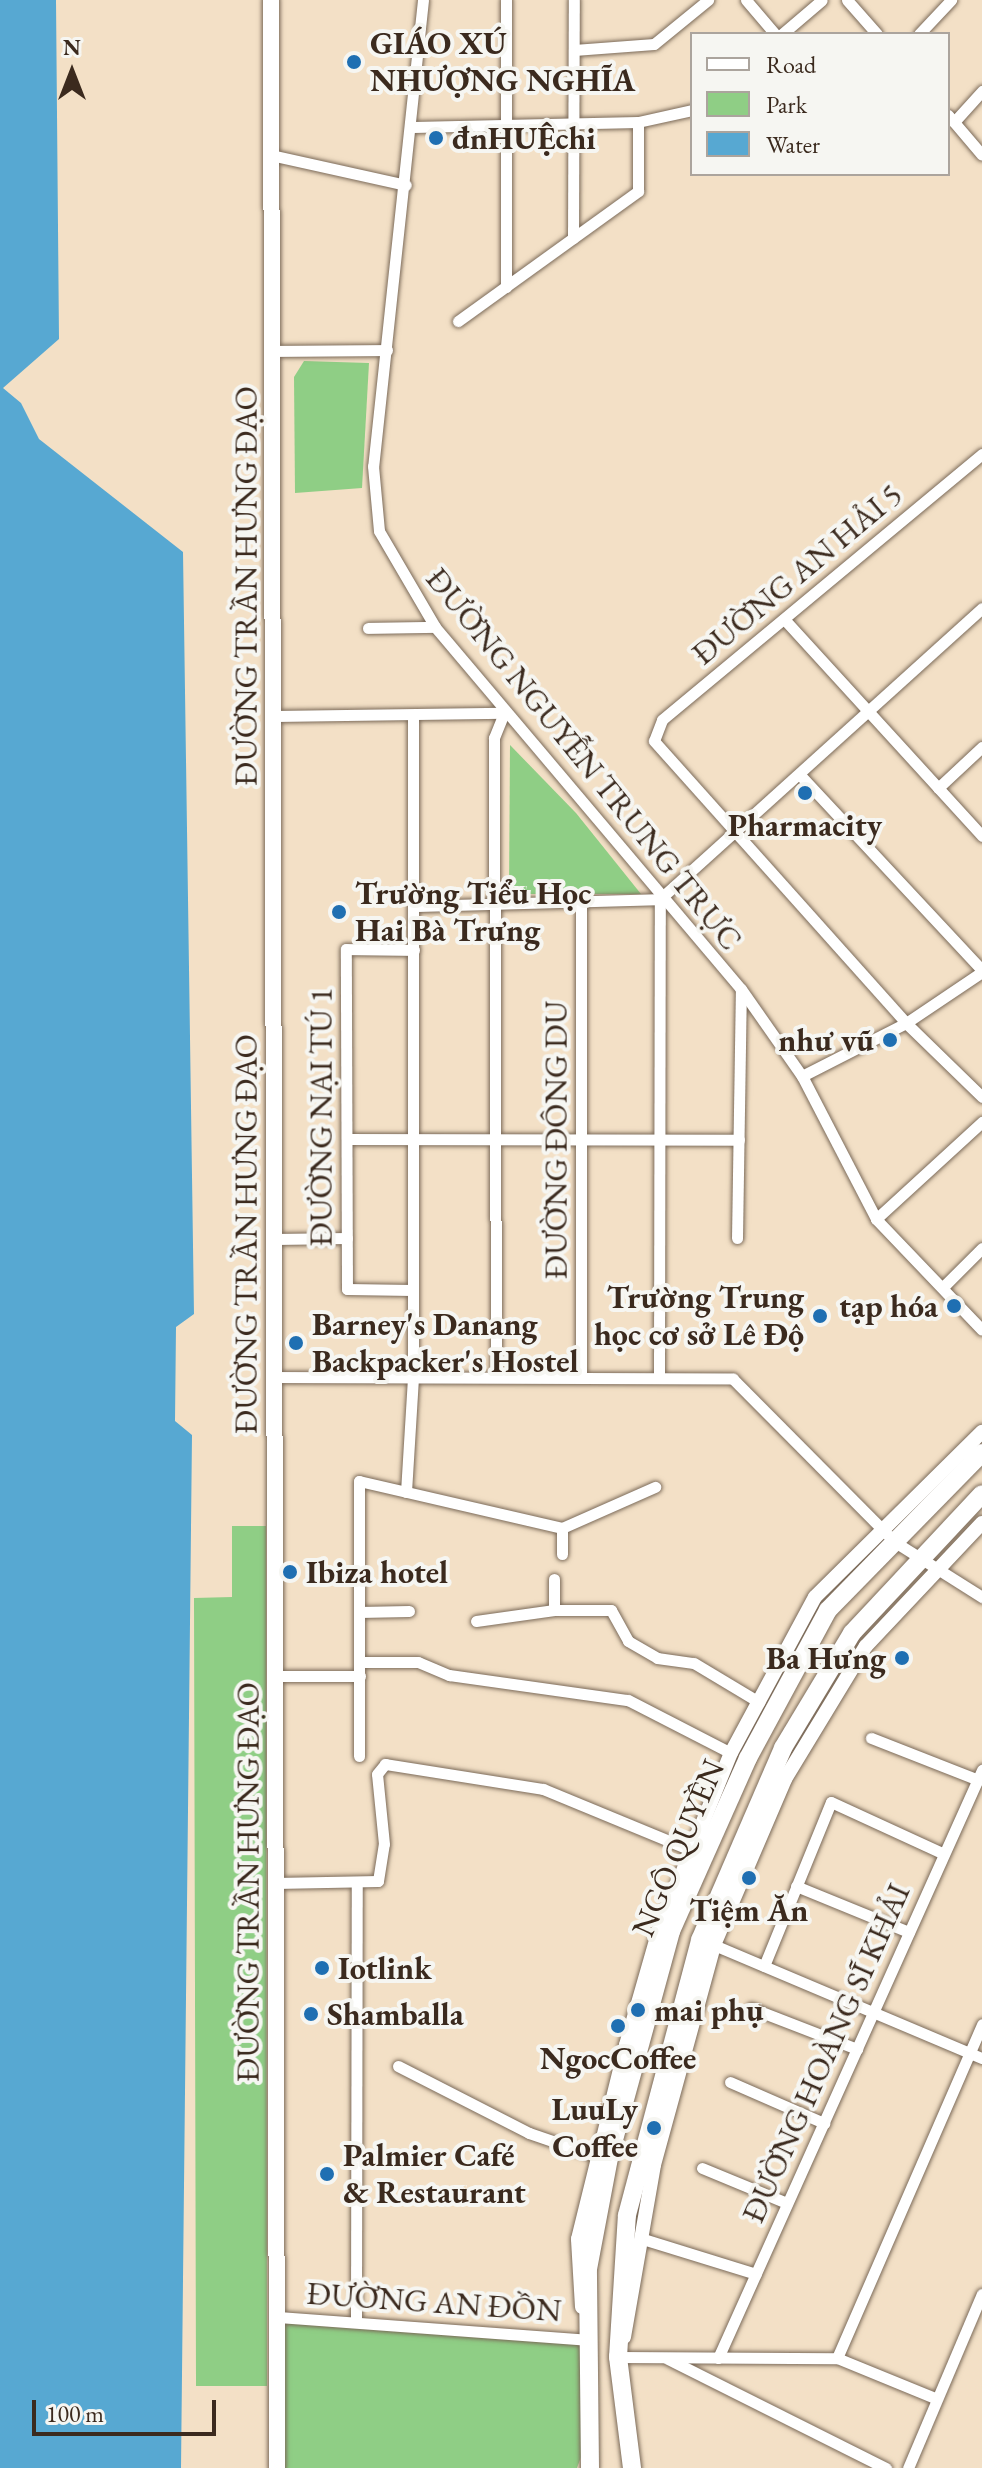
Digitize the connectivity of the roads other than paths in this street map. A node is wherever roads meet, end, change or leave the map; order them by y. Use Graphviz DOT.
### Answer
graph roads {
  1 [pos="271,0"];
  2 [pos="423,0"];
  3 [pos="506,0"];
  4 [pos="574,0"];
  5 [pos="708,0"];
  6 [pos="746,0"];
  7 [pos="822,0"];
  8 [pos="847,0"];
  9 [pos="951,0"];
  10 [pos="773,32"];
  11 [pos="784,32"];
  12 [pos="875,32"];
  13 [pos="921,32"];
  14 [pos="574,50"];
  15 [pos="982,91"];
  16 [pos="690,110"];
  17 [pos="951,119"];
  18 [pos="638,122"];
  19 [pos="573,124"];
  20 [pos="506,125"];
  21 [pos="413,127"];
  22 [pos="271,155"];
  23 [pos="982,155"];
  24 [pos="406,185"];
  25 [pos="573,238"];
  26 [pos="506,287"];
  27 [pos="458,321"];
  28 [pos="387,350"];
  29 [pos="273,351"];
  30 [pos="982,454"];
  31 [pos="982,608"];
  32 [pos="784,619"];
  33 [pos="435,627"];
  34 [pos="368,628"];
  35 [pos="504,713"];
  36 [pos="869,713"];
  37 [pos="275,716"];
  38 [pos="413,717"];
  39 [pos="982,747"];
  40 [pos="800,775"];
  41 [pos="938,788"];
  42 [pos="734,835"];
  43 [pos="982,836"];
  44 [pos="660,899"];
  45 [pos="581,904"];
  46 [pos="494,905"];
  47 [pos="414,906"];
  48 [pos="414,950"];
  49 [pos="982,971"];
  50 [pos="741,989"];
  51 [pos="906,1023"];
  52 [pos="802,1076"];
  53 [pos="982,1097"];
  54 [pos="982,1122"];
  55 [pos="347,1139"];
  56 [pos="413,1139"];
  57 [pos="661,1139"];
  58 [pos="495,1140"];
  59 [pos="584,1140"];
  60 [pos="739,1140"];
  61 [pos="876,1219"];
  62 [pos="347,1238"];
  63 [pos="737,1238"];
  64 [pos="274,1239"];
  65 [pos="982,1248"];
  66 [pos="943,1287"];
  67 [pos="412,1290"];
  68 [pos="982,1330"];
  69 [pos="659,1374"];
  70 [pos="496,1376"];
  71 [pos="581,1376"];
  72 [pos="274,1377"];
  73 [pos="413,1377"];
  74 [pos="982,1432"];
  75 [pos="982,1453"];
  76 [pos="655,1487"];
  77 [pos="406,1492"];
  78 [pos="982,1494"];
  79 [pos="982,1523"];
  80 [pos="562,1528"];
  81 [pos="889,1536"];
  82 [pos="562,1554"];
  83 [pos="919,1560"];
  84 [pos="934,1572"];
  85 [pos="554,1579"];
  86 [pos="982,1597"];
  87 [pos="554,1610"];
  88 [pos="409,1611"];
  89 [pos="359,1612"];
  90 [pos="476,1621"];
  91 [pos="360,1662"];
  92 [pos="276,1676"];
  93 [pos="360,1676"];
  94 [pos="759,1702"];
  95 [pos="871,1738"];
  96 [pos="731,1753"];
  97 [pos="359,1756"];
  98 [pos="980,1775"];
  99 [pos="691,1850"];
  100 [pos="944,1854"];
  101 [pos="275,1883"];
  102 [pos="357,1883"];
  103 [pos="796,1886"];
  104 [pos="909,1932"];
  105 [pos="714,1945"];
  106 [pos="764,1966"];
  107 [pos="751,2008"];
  108 [pos="874,2012"];
  109 [pos="982,2024"];
  110 [pos="857,2049"];
  111 [pos="968,2052"];
  112 [pos="982,2058"];
  113 [pos="398,2066"];
  114 [pos="730,2082"];
  115 [pos="824,2123"];
  116 [pos="596,2156"];
  117 [pos="702,2168"];
  118 [pos="787,2203"];
  119 [pos="643,2239"];
  120 [pos="756,2274"];
  121 [pos="982,2294"];
  122 [pos="277,2317"];
  123 [pos="356,2320"];
  124 [pos="588,2340"];
  125 [pos="618,2357"];
  126 [pos="664,2357"];
  127 [pos="718,2358"];
  128 [pos="837,2358"];
  129 [pos="935,2398"];
  130 [pos="277,2468"];
  131 [pos="590,2468"];
  132 [pos="632,2468"];
  133 [pos="886,2468"];
  134 [pos="908,2468"];
  1 -- 22 [label="main road, ĐƯỜNG TRẦN HƯNG ĐẠO"];
  2 -- 21 [label="street, ĐƯỜNG NGUYỄN TRUNG TRỰC"];
  3 -- 20 [label="street"];
  4 -- 14 [label="street"];
  5 -- 14 [label="street"];
  6 -- 10 [label="street"];
  7 -- 11 [label="street"];
  8 -- 12 [label="street"];
  9 -- 13 [label="street"];
  14 -- 19 [label="street"];
  15 -- 17 [label="street"];
  16 -- 18 [label="street"];
  17 -- 23 [label="street"];
  18 -- 19 [label="street"];
  18 -- 25 [label="street"];
  19 -- 20 [label="street"];
  19 -- 25 [label="street"];
  20 -- 21 [label="street"];
  20 -- 26 [label="street"];
  21 -- 24 [label="street, ĐƯỜNG NGUYỄN TRUNG TRỰC"];
  22 -- 24 [label="street"];
  22 -- 29 [label="main road, ĐƯỜNG TRẦN HƯNG ĐẠO"];
  24 -- 28 [label="street, ĐƯỜNG NGUYỄN TRUNG TRỰC"];
  25 -- 26 [label="street"];
  26 -- 27 [label="street"];
  28 -- 29 [label="street"];
  28 -- 33 [label="street, ĐƯỜNG NGUYỄN TRUNG TRỰC"];
  29 -- 37 [label="main road, ĐƯỜNG TRẦN HƯNG ĐẠO"];
  30 -- 32 [label="street, ĐƯỜNG AN HẢI 5"];
  31 -- 36 [label="street"];
  32 -- 36 [label="street"];
  32 -- 42 [label="street, ĐƯỜNG AN HẢI 5"];
  33 -- 34 [label="street"];
  33 -- 35 [label="street, ĐƯỜNG NGUYỄN TRUNG TRỰC"];
  35 -- 38 [label="street"];
  35 -- 44 [label="street, ĐƯỜNG NGUYỄN TRUNG TRỰC"];
  35 -- 46 [label="street"];
  36 -- 40 [label="street"];
  36 -- 41 [label="street"];
  37 -- 38 [label="street"];
  37 -- 64 [label="main road, ĐƯỜNG TRẦN HƯNG ĐẠO"];
  38 -- 47 [label="street"];
  39 -- 41 [label="street"];
  40 -- 42 [label="street"];
  40 -- 49 [label="street"];
  41 -- 43 [label="street"];
  42 -- 44 [label="street"];
  42 -- 51 [label="street"];
  44 -- 45 [label="street"];
  44 -- 50 [label="street, ĐƯỜNG NGUYỄN TRUNG TRỰC"];
  44 -- 57 [label="street"];
  45 -- 46 [label="street"];
  45 -- 59 [label="street, ĐƯỜNG ĐÔNG DU"];
  46 -- 47 [label="street"];
  46 -- 58 [label="street"];
  47 -- 48 [label="street"];
  48 -- 55 [label="street, ĐƯỜNG NẠI TÚ 1"];
  48 -- 56 [label="street"];
  49 -- 51 [label="street"];
  50 -- 52 [label="street, ĐƯỜNG NGUYỄN TRUNG TRỰC"];
  50 -- 60 [label="street"];
  51 -- 52 [label="street"];
  51 -- 53 [label="street"];
  52 -- 61 [label="street, ĐƯỜNG NGUYỄN TRUNG TRỰC"];
  54 -- 61 [label="street"];
  55 -- 56 [label="street"];
  55 -- 62 [label="street, ĐƯỜNG NẠI TÚ 1"];
  56 -- 58 [label="street"];
  56 -- 67 [label="street"];
  57 -- 59 [label="street"];
  57 -- 60 [label="street"];
  57 -- 69 [label="street"];
  58 -- 59 [label="street"];
  58 -- 70 [label="street"];
  59 -- 71 [label="street, ĐƯỜNG ĐÔNG DU"];
  60 -- 63 [label="street"];
  61 -- 66 [label="street, ĐƯỜNG NGUYỄN TRUNG TRỰC"];
  62 -- 64 [label="street"];
  62 -- 67 [label="street, ĐƯỜNG NẠI TÚ 1"];
  64 -- 72 [label="main road, ĐƯỜNG TRẦN HƯNG ĐẠO"];
  65 -- 66 [label="street"];
  66 -- 68 [label="street, ĐƯỜNG NGUYỄN TRUNG TRỰC"];
  67 -- 73 [label="street"];
  69 -- 71 [label="street"];
  69 -- 81 [label="street"];
  70 -- 71 [label="street"];
  70 -- 73 [label="street"];
  72 -- 73 [label="street"];
  72 -- 92 [label="main road, ĐƯỜNG TRẦN HƯNG ĐẠO"];
  73 -- 77 [label="street"];
  74 -- 81 [label="street"];
  75 -- 81 [label="highway, NGÔ QUYỀN"];
  76 -- 80 [label="street"];
  77 -- 80 [label="street"];
  77 -- 89 [label="street"];
  78 -- 83 [label="highway, NGÔ QUYỀN"];
  79 -- 84 [label="street"];
  80 -- 82 [label="street"];
  81 -- 83 [label="street"];
  81 -- 94 [label="street"];
  81 -- 124 [label="highway, NGÔ QUYỀN"];
  83 -- 84 [label="street"];
  83 -- 125 [label="highway, NGÔ QUYỀN"];
  84 -- 86 [label="street"];
  84 -- 105 [label="street"];
  85 -- 87 [label="street"];
  87 -- 90 [label="street"];
  87 -- 94 [label="street"];
  88 -- 89 [label="street"];
  89 -- 91 [label="street"];
  91 -- 93 [label="street"];
  91 -- 96 [label="street"];
  92 -- 93 [label="street"];
  92 -- 101 [label="main road, ĐƯỜNG TRẦN HƯNG ĐẠO"];
  93 -- 97 [label="street"];
  94 -- 96 [label="street"];
  95 -- 98 [label="street"];
  96 -- 99 [label="street"];
  98 -- 100 [label="street, ĐƯỜNG HOÀNG SĨ KHẢI"];
  99 -- 102 [label="street"];
  99 -- 116 [label="street"];
  100 -- 103 [label="street"];
  100 -- 104 [label="street, ĐƯỜNG HOÀNG SĨ KHẢI"];
  101 -- 102 [label="street"];
  101 -- 122 [label="main road, ĐƯỜNG TRẦN HƯNG ĐẠO"];
  102 -- 123 [label="street"];
  103 -- 104 [label="street"];
  103 -- 106 [label="street"];
  104 -- 108 [label="street, ĐƯỜNG HOÀNG SĨ KHẢI"];
  105 -- 106 [label="street"];
  105 -- 119 [label="street"];
  106 -- 108 [label="street"];
  107 -- 110 [label="street"];
  108 -- 110 [label="street, ĐƯỜNG HOÀNG SĨ KHẢI"];
  108 -- 111 [label="street"];
  109 -- 111 [label="street"];
  110 -- 115 [label="street, ĐƯỜNG HOÀNG SĨ KHẢI"];
  111 -- 112 [label="street"];
  111 -- 128 [label="street"];
  113 -- 116 [label="street"];
  114 -- 115 [label="street"];
  115 -- 118 [label="street, ĐƯỜNG HOÀNG SĨ KHẢI"];
  116 -- 124 [label="street"];
  117 -- 118 [label="street"];
  118 -- 120 [label="street, ĐƯỜNG HOÀNG SĨ KHẢI"];
  119 -- 120 [label="street"];
  119 -- 125 [label="street"];
  120 -- 127 [label="street, ĐƯỜNG HOÀNG SĨ KHẢI"];
  121 -- 129 [label="street"];
  122 -- 123 [label="street, ĐƯỜNG AN ĐỒN"];
  122 -- 130 [label="main road, ĐƯỜNG TRẦN HƯNG ĐẠO"];
  123 -- 124 [label="street, ĐƯỜNG AN ĐỒN"];
  124 -- 131 [label="highway, NGÔ QUYỀN"];
  125 -- 126 [label="street"];
  125 -- 132 [label="highway, NGÔ QUYỀN"];
  126 -- 127 [label="street"];
  126 -- 133 [label="street"];
  127 -- 128 [label="street"];
  128 -- 129 [label="street"];
  129 -- 134 [label="street"];
}
